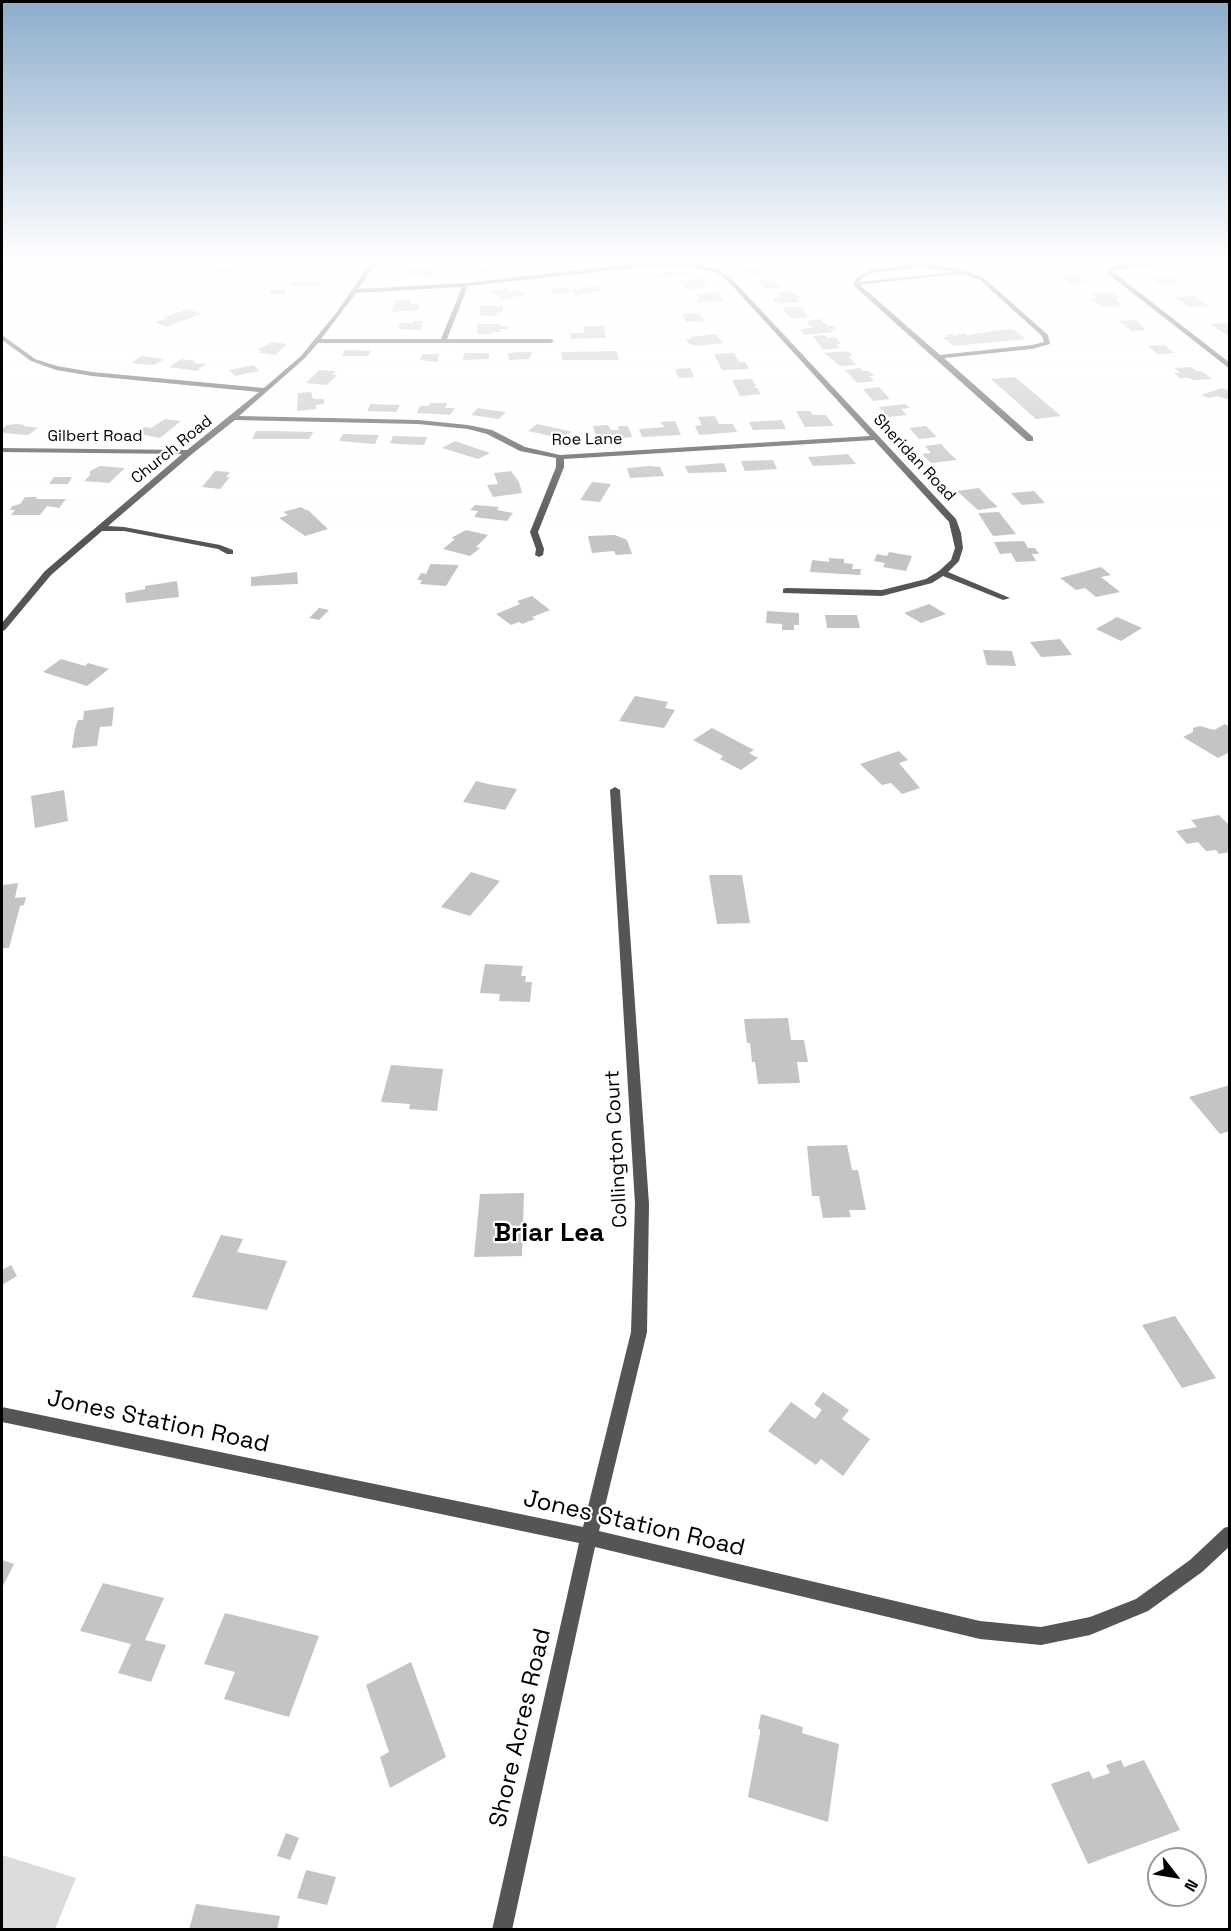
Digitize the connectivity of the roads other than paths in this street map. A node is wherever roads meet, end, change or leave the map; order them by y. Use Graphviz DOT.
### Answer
graph roads {
  1 [pos="21,351"];
  2 [pos="308,351"];
  3 [pos="795,351"];
  4 [pos="932,351"];
  5 [pos="994,351"];
  6 [pos="1210,351"];
  7 [pos="939,357"];
  8 [pos="1230,367"];
  9 [pos="265,390"];
  10 [pos="233,418"];
  11 [pos="874,438"];
  12 [pos="1030,439"];
  13 [pos="2,450"];
  14 [pos="189,452"];
  15 [pos="560,457"];
  16 [pos="100,528"];
  17 [pos="230,552"];
  18 [pos="539,555"];
  19 [pos="942,573"];
  20 [pos="786,591"];
  21 [pos="1006,598"];
  22 [pos="2,628"];
  23 [pos="615,790"];
  24 [pos="2,1414"];
  25 [pos="1230,1534"];
  26 [pos="590,1537"];
  27 [pos="502,1929"];
  1 -- 9 [label="street"];
  2 -- 9 [label="street, Church Road"];
  3 -- 11 [label="street, Sheridan Road"];
  4 -- 7 [label="street"];
  5 -- 7 [label="street"];
  6 -- 8 [label="street"];
  7 -- 12 [label="street"];
  9 -- 10 [label="street, Church Road"];
  10 -- 14 [label="street, Church Road"];
  10 -- 15 [label="street, Roe Lane"];
  11 -- 15 [label="street, Roe Lane"];
  11 -- 19 [label="street, Sheridan Road"];
  13 -- 14 [label="street, Gilbert Road"];
  14 -- 16 [label="street, Church Road"];
  15 -- 18 [label="street"];
  16 -- 17 [label="street"];
  16 -- 22 [label="street, Church Road"];
  19 -- 20 [label="street"];
  19 -- 21 [label="street"];
  23 -- 26 [label="street, Collington Court"];
  24 -- 26 [label="street, Jones Station Road"];
  25 -- 26 [label="street, Jones Station Road"];
  26 -- 27 [label="street, Shore Acres Road"];
}
